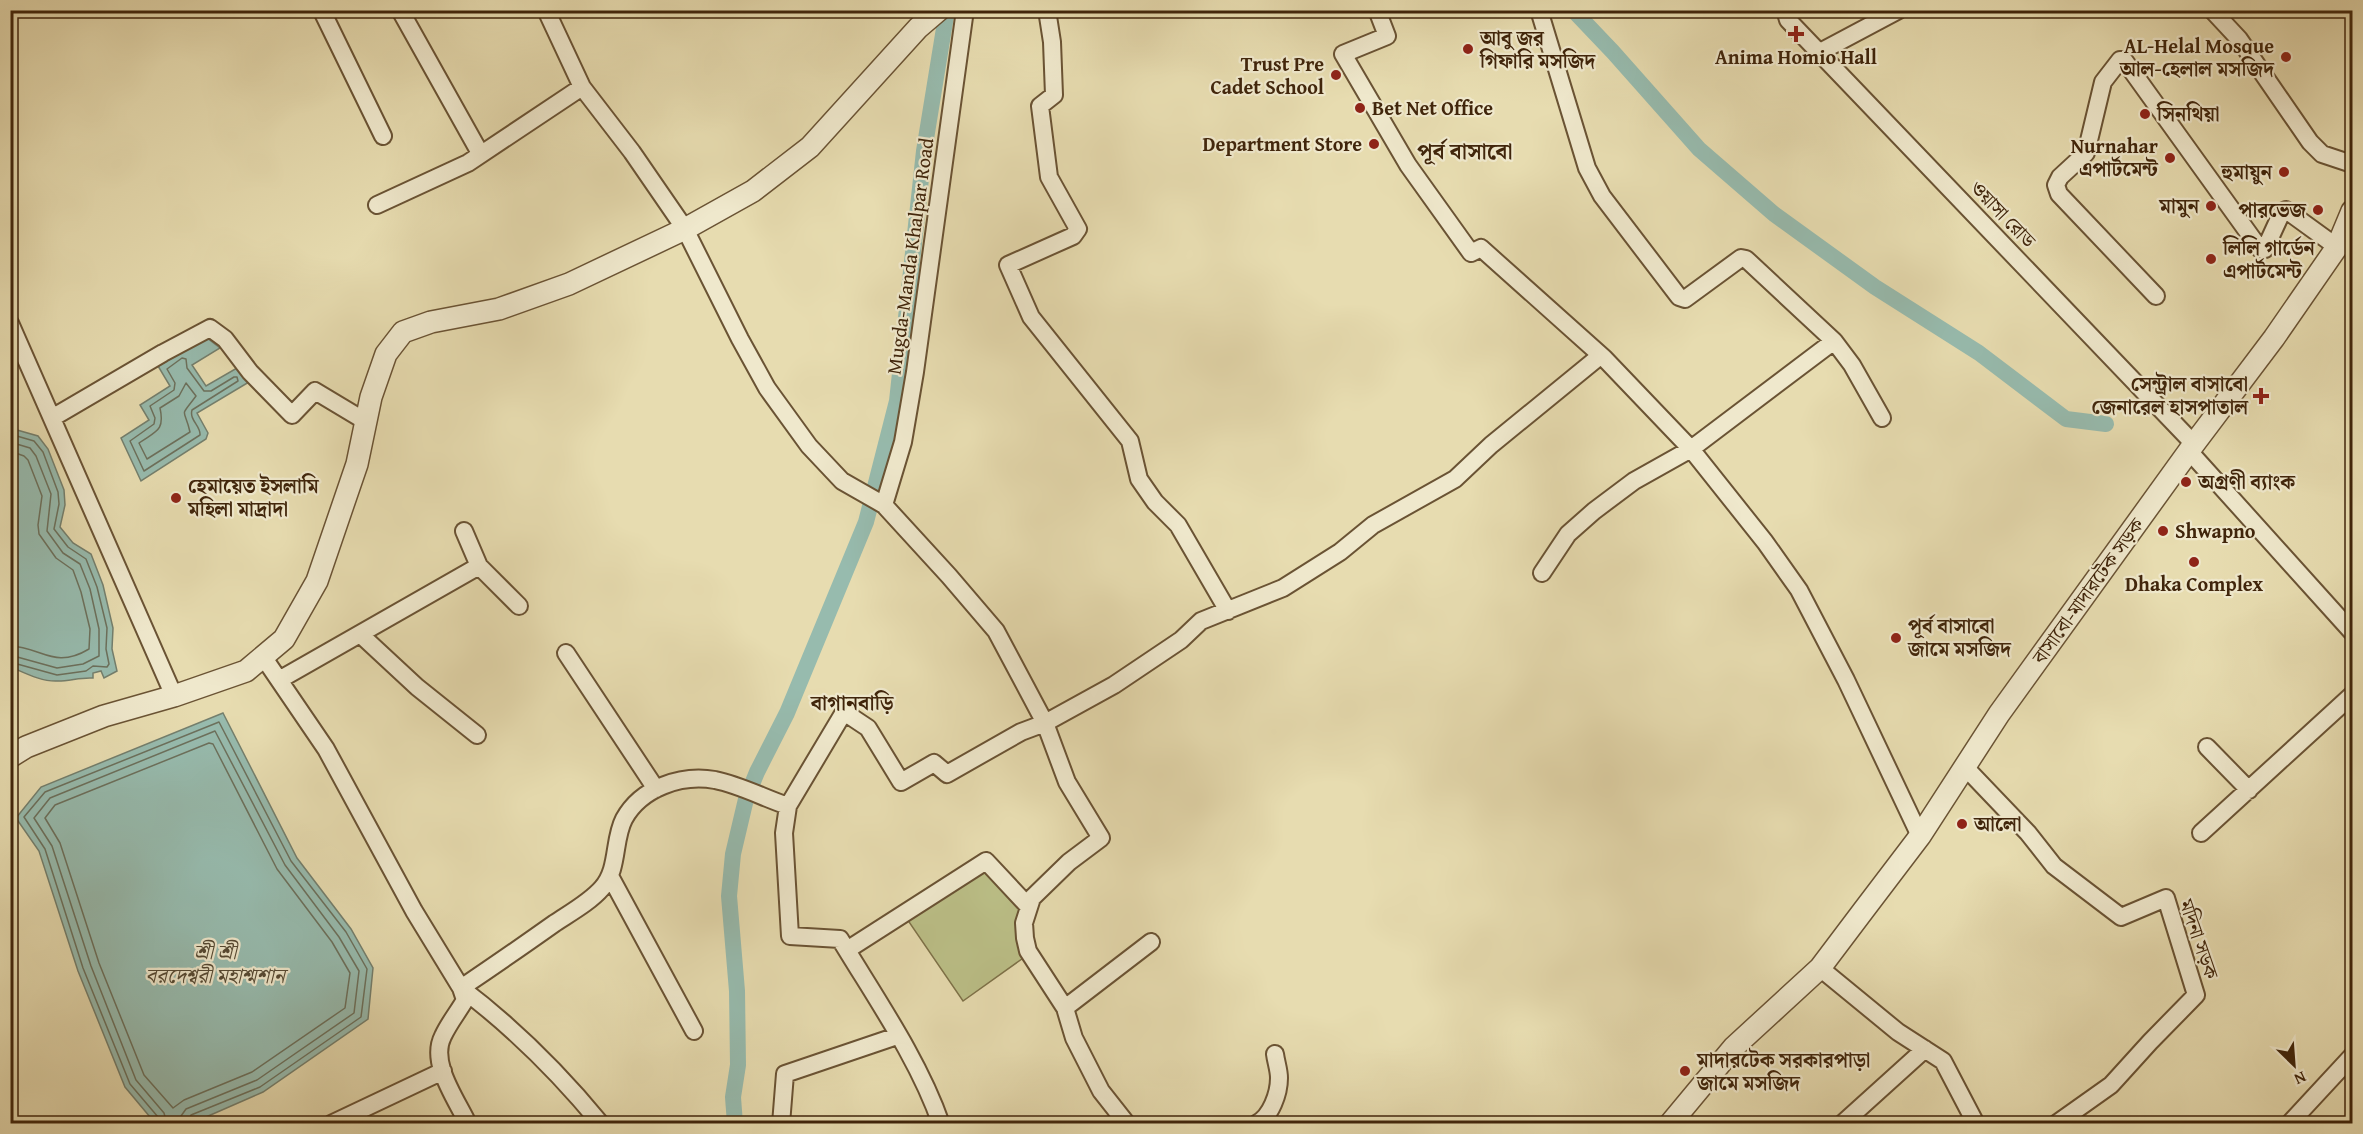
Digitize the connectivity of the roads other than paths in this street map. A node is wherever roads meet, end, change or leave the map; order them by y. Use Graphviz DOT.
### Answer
graph roads {
  1 [pos="400,10"];
  2 [pos="546,10"];
  3 [pos="965,10"];
  4 [pos="1047,10"];
  5 [pos="1377,10"];
  6 [pos="1539,10"];
  7 [pos="1785,10"];
  8 [pos="1899,10"];
  9 [pos="2212,10"];
  10 [pos="322,11"];
  11 [pos="937,12"];
  12 [pos="1879,16"];
  13 [pos="1820,52"];
  14 [pos="582,87"];
  15 [pos="383,136"];
  16 [pos="480,153"];
  17 [pos="2352,164"];
  18 [pos="377,205"];
  19 [pos="2352,212"];
  20 [pos="684,229"];
  21 [pos="2337,247"];
  22 [pos="2156,296"];
  23 [pos="10,323"];
  24 [pos="1834,341"];
  25 [pos="1600,356"];
  26 [pos="52,418"];
  27 [pos="1882,418"];
  28 [pos="365,421"];
  29 [pos="2192,448"];
  30 [pos="1691,449"];
  31 [pos="874,499"];
  32 [pos="464,531"];
  33 [pos="479,566"];
  34 [pos="1542,573"];
  35 [pos="519,606"];
  36 [pos="1228,611"];
  37 [pos="2352,632"];
  38 [pos="361,635"];
  39 [pos="566,653"];
  40 [pos="264,658"];
  41 [pos="279,680"];
  42 [pos="2352,695"];
  43 [pos="174,696"];
  44 [pos="1045,723"];
  45 [pos="477,735"];
  46 [pos="2208,747"];
  47 [pos="10,757"];
  48 [pos="1964,766"];
  49 [pos="656,789"];
  50 [pos="2249,790"];
  51 [pos="788,807"];
  52 [pos="2201,833"];
  53 [pos="1920,836"];
  54 [pos="610,876"];
  55 [pos="1029,907"];
  56 [pos="1151,942"];
  57 [pos="847,950"];
  58 [pos="1820,968"];
  59 [pos="461,988"];
  60 [pos="1065,1008"];
  61 [pos="694,1031"];
  62 [pos="897,1035"];
  63 [pos="1925,1049"];
  64 [pos="1275,1054"];
  65 [pos="2352,1056"];
  66 [pos="443,1071"];
  67 [pos="331,1124"];
  68 [pos="468,1124"];
  69 [pos="601,1124"];
  70 [pos="781,1124"];
  71 [pos="941,1124"];
  72 [pos="1128,1124"];
  73 [pos="1256,1124"];
  74 [pos="1670,1124"];
  75 [pos="1842,1124"];
  76 [pos="1976,1124"];
  77 [pos="2056,1124"];
  78 [pos="2289,1124"];
  1 -- 16 [label="street"];
  2 -- 14 [label="street"];
  3 -- 31 [label="street, Mugda-Manda Khalpar Road"];
  4 -- 36 [label="street"];
  5 -- 25 [label="street"];
  6 -- 24 [label="street"];
  7 -- 13 [label="street, ওয়াসা রোড"];
  8 -- 12 [label="street"];
  9 -- 17 [label="street"];
  10 -- 15 [label="street"];
  11 -- 20 [label="street"];
  12 -- 13 [label="street"];
  13 -- 29 [label="street, ওয়াসা রোড"];
  14 -- 16 [label="street"];
  14 -- 20 [label="street"];
  16 -- 18 [label="street"];
  19 -- 21 [label="street, বাসাবো-মাদারটেক সড়ক"];
  20 -- 28 [label="street"];
  20 -- 31 [label="street"];
  21 -- 22 [label="street"];
  21 -- 29 [label="street, বাসাবো-মাদারটেক সড়ক"];
  23 -- 26 [label="street"];
  24 -- 27 [label="street"];
  24 -- 30 [label="street"];
  25 -- 30 [label="street"];
  25 -- 36 [label="street"];
  26 -- 28 [label="street"];
  26 -- 43 [label="street"];
  28 -- 40 [label="street"];
  29 -- 37 [label="street, ওয়াসা রোড"];
  29 -- 48 [label="street, বাসাবো-মাদারটেক সড়ক"];
  30 -- 34 [label="street"];
  30 -- 53 [label="street"];
  31 -- 44 [label="street"];
  32 -- 33 [label="street"];
  33 -- 35 [label="street"];
  33 -- 38 [label="street"];
  36 -- 44 [label="street"];
  38 -- 41 [label="street"];
  38 -- 45 [label="street"];
  39 -- 49 [label="street"];
  40 -- 41 [label="street"];
  40 -- 43 [label="street"];
  41 -- 59 [label="street"];
  42 -- 50 [label="street"];
  43 -- 47 [label="street"];
  44 -- 51 [label="street"];
  44 -- 55 [label="street"];
  46 -- 50 [label="street"];
  48 -- 53 [label="street, বাসাবো-মাদারটেক সড়ক"];
  48 -- 77 [label="street, মদিনা সড়ক"];
  49 -- 51 [label="street"];
  49 -- 54 [label="street"];
  50 -- 52 [label="street"];
  51 -- 57 [label="street"];
  53 -- 58 [label="street, বাসাবো-মাদারটেক সড়ক"];
  54 -- 59 [label="street"];
  54 -- 61 [label="street"];
  55 -- 57 [label="street"];
  55 -- 60 [label="street"];
  56 -- 60 [label="street"];
  57 -- 62 [label="street"];
  58 -- 63 [label="street"];
  58 -- 74 [label="street, বাসাবো-মাদারটেক সড়ক"];
  59 -- 66 [label="street"];
  59 -- 69 [label="street"];
  60 -- 72 [label="street"];
  62 -- 70 [label="street"];
  62 -- 71 [label="street"];
  63 -- 75 [label="street"];
  63 -- 76 [label="street"];
  64 -- 73 [label="street"];
  65 -- 78 [label="street"];
  66 -- 67 [label="street"];
  66 -- 68 [label="street"];
}
